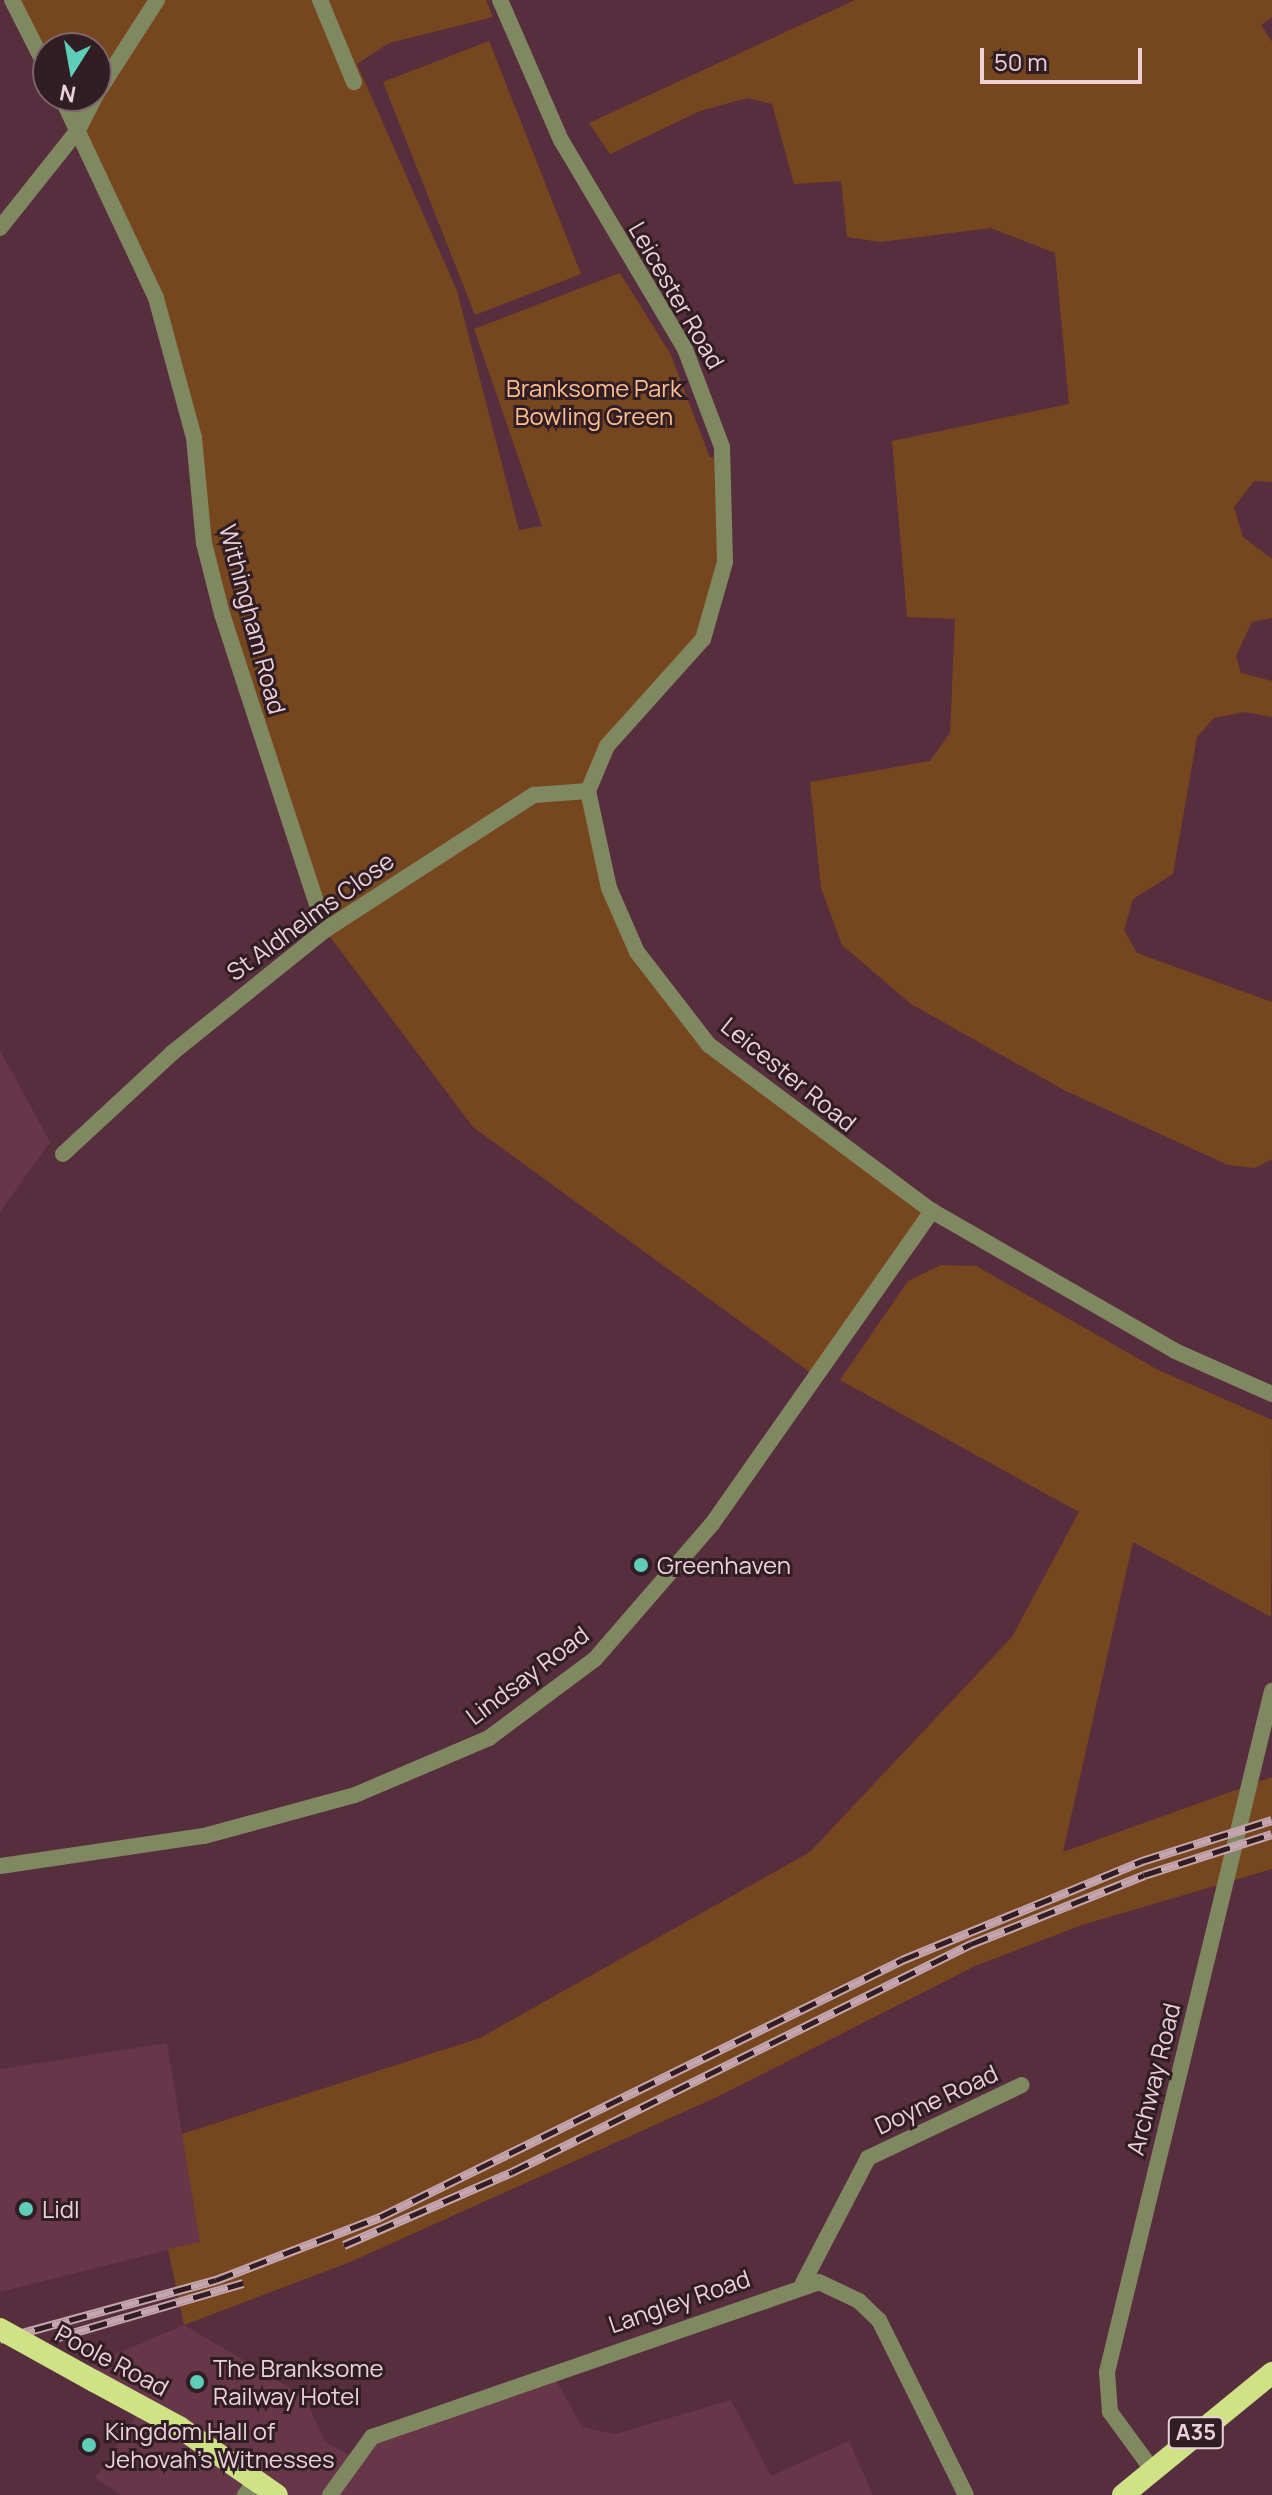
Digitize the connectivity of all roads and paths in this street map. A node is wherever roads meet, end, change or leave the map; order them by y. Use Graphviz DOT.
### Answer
graph roads {
  1 [pos="12,0"];
  2 [pos="157,0"];
  3 [pos="320,0"];
  4 [pos="500,0"];
  5 [pos="32,39"];
  6 [pos="112,70"];
  7 [pos="354,82"];
  8 [pos="69,112"];
  9 [pos="87,112"];
  10 [pos="78,130"];
  11 [pos="0,228"];
  12 [pos="588,791"];
  13 [pos="325,930"];
  14 [pos="63,1154"];
  15 [pos="932,1211"];
  16 [pos="1272,1394"];
  17 [pos="1272,1691"];
  18 [pos="0,1866"];
  19 [pos="1022,2085"];
  20 [pos="803,2283"];
  21 [pos="0,2329"];
  22 [pos="1272,2373"];
  23 [pos="1151,2468"];
  24 [pos="250,2488"];
  25 [pos="277,2495"];
  26 [pos="330,2495"];
  27 [pos="966,2495"];
  28 [pos="1123,2495"];
  1 -- 5 [label="street"];
  2 -- 6 [label="street"];
  3 -- 7 [label="street"];
  4 -- 12 [label="street, Leicester Road"];
  8 -- 10 [label="street, Withingham Road"];
  9 -- 10 [label="street"];
  10 -- 11 [label="street"];
  10 -- 13 [label="street, Withingham Road"];
  12 -- 13 [label="street, St Aldhelms Close"];
  12 -- 15 [label="street, Leicester Road"];
  13 -- 14 [label="street, St Aldhelms Close"];
  15 -- 16 [label="street, Leicester Road"];
  15 -- 18 [label="street, Lindsay Road"];
  17 -- 23 [label="street, Archway Road"];
  19 -- 20 [label="street, Doyne Road"];
  20 -- 26 [label="street, Langley Road"];
  20 -- 27 [label="street"];
  21 -- 24 [label="highway, Poole Road, bridge"];
  22 -- 23 [label="highway, A35"];
  23 -- 28 [label="highway, A35"];
  24 -- 25 [label="highway, Poole Road"];
}
